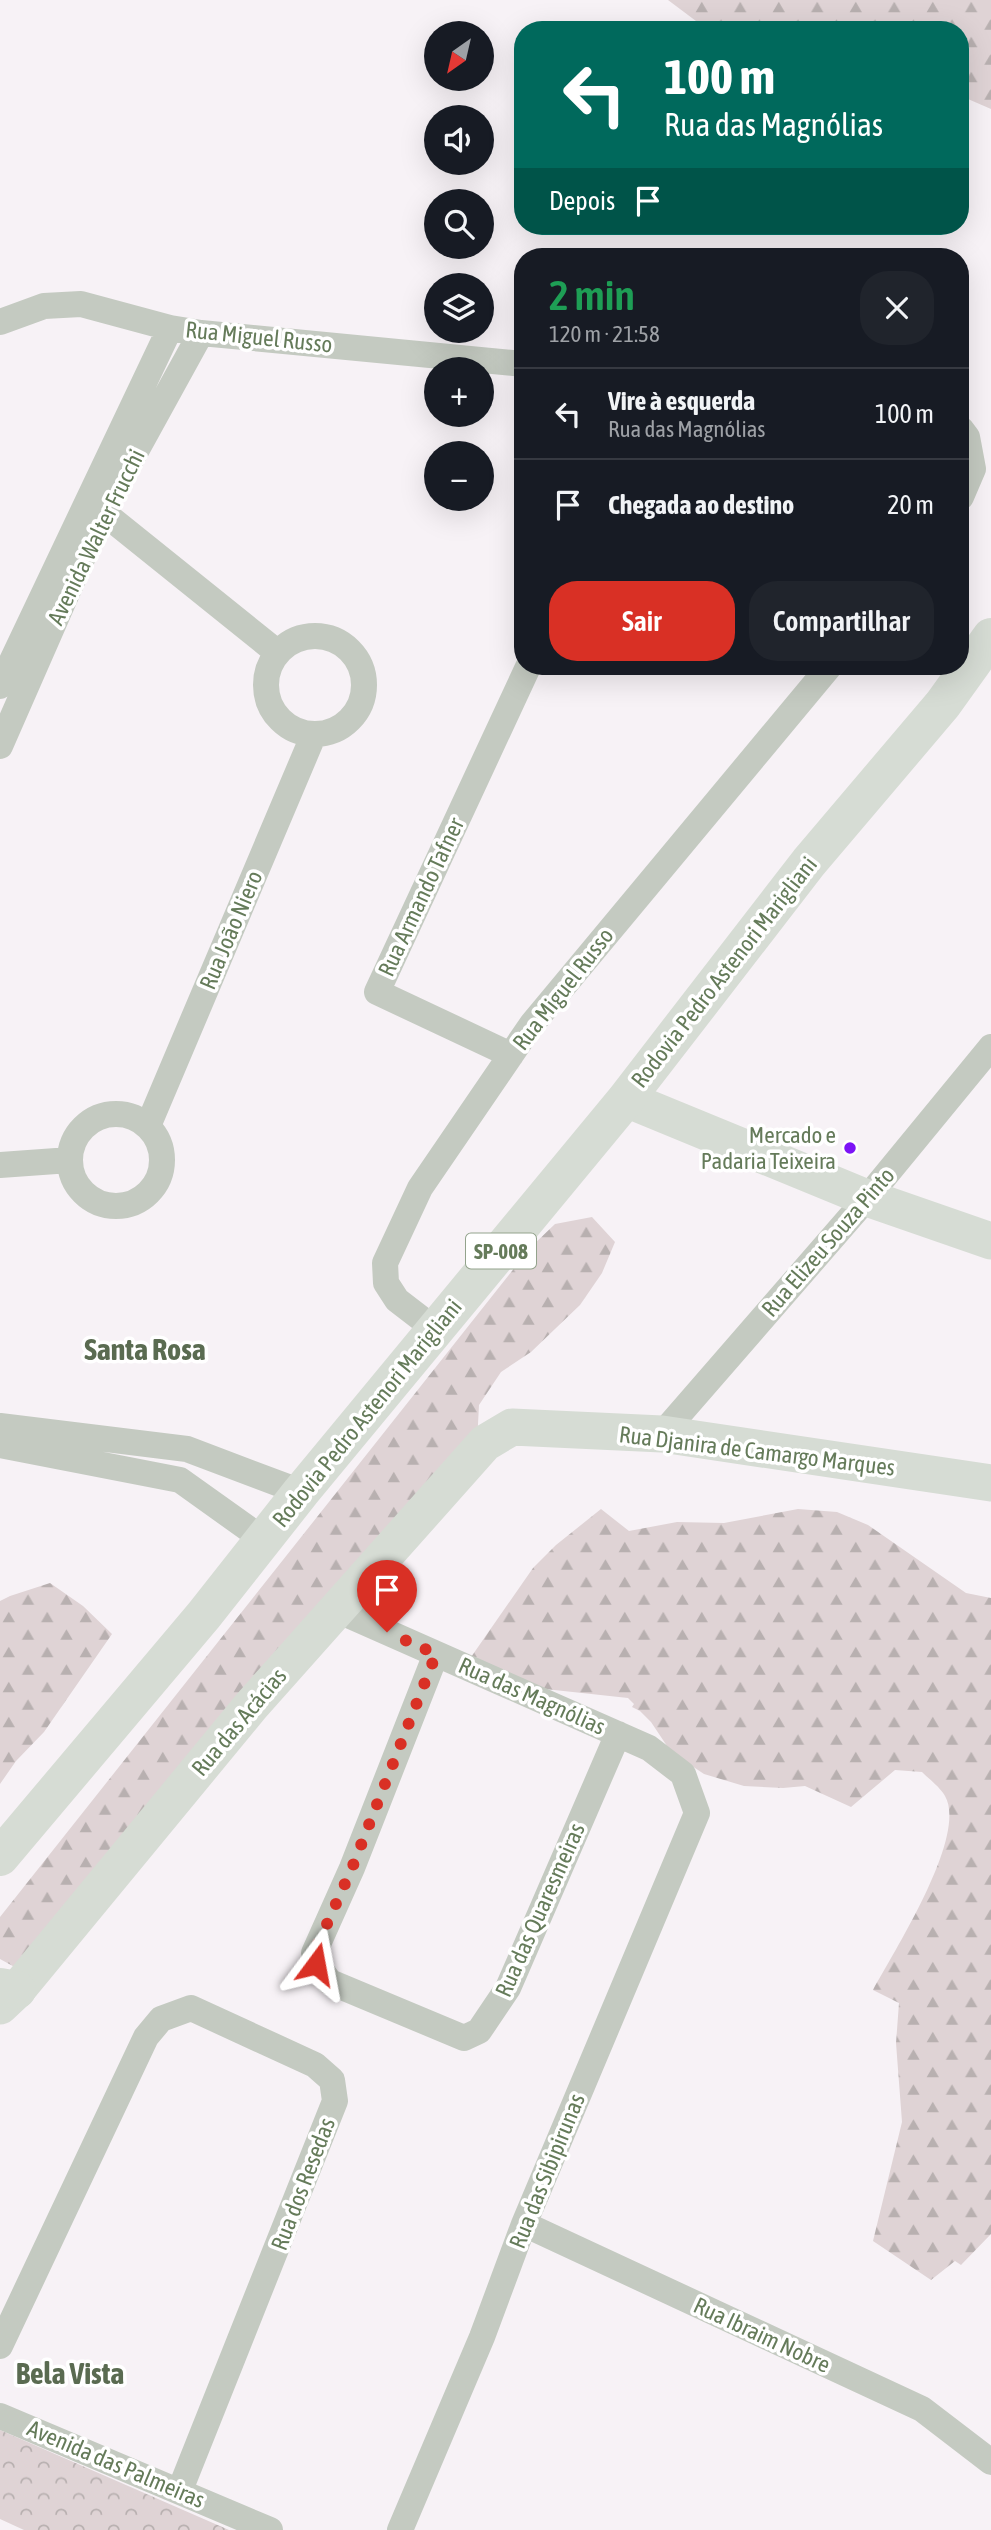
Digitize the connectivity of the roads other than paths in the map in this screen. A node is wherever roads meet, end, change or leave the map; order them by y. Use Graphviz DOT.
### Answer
graph roads {
  1 [pos="0,322"];
  2 [pos="170,328"];
  3 [pos="201,332"];
  4 [pos="514,362"];
  5 [pos="969,448"];
  6 [pos="969,478"];
  7 [pos="95,505"];
  8 [pos="991,637"];
  9 [pos="278,653"];
  10 [pos="969,668"];
  11 [pos="524,675"];
  12 [pos="822,675"];
  13 [pos="964,675"];
  14 [pos="0,686"];
  15 [pos="314,734"];
  16 [pos="0,746"];
  17 [pos="991,1047"];
  18 [pos="511,1055"];
  19 [pos="626,1099"];
  20 [pos="148,1126"];
  21 [pos="70,1160"];
  22 [pos="0,1165"];
  23 [pos="867,1198"];
  24 [pos="991,1241"];
  25 [pos="436,1330"];
  26 [pos="0,1426"];
  27 [pos="662,1434"];
  28 [pos="485,1443"];
  29 [pos="0,1445"];
  30 [pos="187,1449"];
  31 [pos="180,1480"];
  32 [pos="991,1483"];
  33 [pos="301,1492"];
  34 [pos="264,1540"];
  35 [pos="337,1610"];
  36 [pos="436,1654"];
  37 [pos="618,1734"];
  38 [pos="697,1813"];
  39 [pos="0,1857"];
  40 [pos="6,1994"];
  41 [pos="524,2224"];
  42 [pos="0,2346"];
  43 [pos="0,2416"];
  44 [pos="991,2462"];
  45 [pos="180,2490"];
  46 [pos="270,2530"];
  47 [pos="400,2530"];
  1 -- 2 [label="street, Rua Miguel Russo"];
  2 -- 3 [label="street, Rua Miguel Russo"];
  2 -- 7 [label="street, Avenida Walter Frucchi"];
  3 -- 4 [label="street, Rua Miguel Russo"];
  3 -- 7 [label="street, Avenida Walter Frucchi"];
  5 -- 6 [label="street"];
  7 -- 9 [label="street"];
  7 -- 14 [label="street, Avenida Walter Frucchi"];
  7 -- 16 [label="street, Avenida Walter Frucchi"];
  8 -- 10 [label="main road, Rodovia Pedro Astenori Marigliani / SP-008"];
  9 -- 15 [label="street"];
  9 -- 15 [label="street"];
  11 -- 18 [label="street, Rua Armando Tafner"];
  12 -- 18 [label="street, Rua Miguel Russo"];
  13 -- 19 [label="main road, Rodovia Pedro Astenori Marigliani / SP-008"];
  15 -- 20 [label="street, Rua João Niero"];
  17 -- 23 [label="street, Rua Elizeu Souza Pinto"];
  18 -- 25 [label="street, Rua Miguel Russo"];
  19 -- 23 [label="street"];
  19 -- 25 [label="main road, Rodovia Pedro Astenori Marigliani / SP-008"];
  20 -- 21 [label="street"];
  20 -- 21 [label="street"];
  21 -- 22 [label="street"];
  23 -- 24 [label="street"];
  23 -- 27 [label="street, Rua Elizeu Souza Pinto"];
  25 -- 33 [label="main road, Rodovia Pedro Astenori Marigliani / SP-008"];
  26 -- 30 [label="street"];
  27 -- 28 [label="street, Rua Djanira de Camargo Marques"];
  27 -- 32 [label="street, Rua Djanira de Camargo Marques"];
  28 -- 35 [label="street, Rua das Acácias"];
  29 -- 31 [label="street"];
  30 -- 31 [label="street"];
  30 -- 33 [label="street"];
  31 -- 34 [label="street"];
  33 -- 34 [label="main road, Rodovia Pedro Astenori Marigliani / SP-008"];
  34 -- 39 [label="main road, Rodovia Pedro Astenori Marigliani / SP-008"];
  35 -- 36 [label="street, Rua das Magnólias"];
  35 -- 40 [label="street, Rua das Acácias"];
  36 -- 37 [label="street, Rua das Magnólias"];
  36 -- 37 [label="street, Rua das Quaresmeiras"];
  37 -- 38 [label="street, Rua das Magnólias"];
  38 -- 41 [label="street, Rua das Sibipirunas"];
  41 -- 44 [label="street, Rua Ibraim Nobre"];
  41 -- 47 [label="street, Rua das Sibipirunas"];
  42 -- 45 [label="street, Rua dos Resedas"];
  43 -- 45 [label="street, Avenida das Palmeiras"];
  45 -- 46 [label="street, Avenida das Palmeiras"];
}
